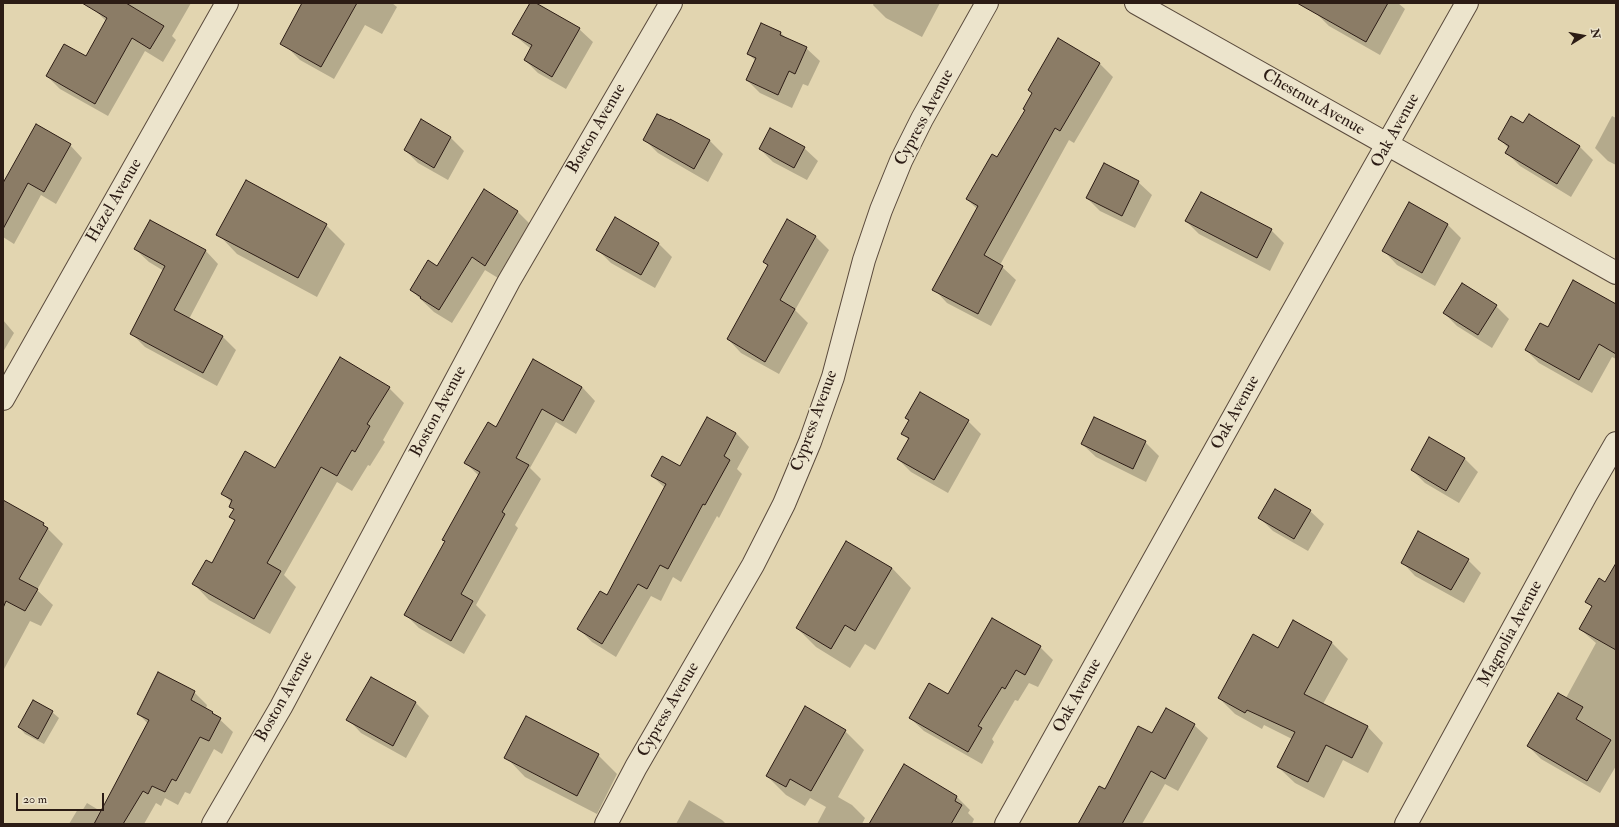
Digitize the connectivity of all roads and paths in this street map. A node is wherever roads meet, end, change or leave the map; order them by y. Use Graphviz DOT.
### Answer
graph roads {
  1 [pos="227,3"];
  2 [pos="670,3"];
  3 [pos="987,3"];
  4 [pos="1136,3"];
  5 [pos="1467,3"];
  6 [pos="1388,146"];
  7 [pos="1616,273"];
  8 [pos="3,399"];
  9 [pos="1616,444"];
  10 [pos="213,824"];
  11 [pos="606,824"];
  12 [pos="1006,824"];
  13 [pos="1406,824"];
  1 -- 8 [label="street, Hazel Avenue"];
  2 -- 10 [label="street, Boston Avenue"];
  3 -- 11 [label="street, Cypress Avenue"];
  4 -- 6 [label="street, Chestnut Avenue"];
  5 -- 6 [label="street, Oak Avenue"];
  6 -- 7 [label="street, Chestnut Avenue"];
  6 -- 12 [label="street, Oak Avenue"];
  9 -- 13 [label="street, Magnolia Avenue"];
}
